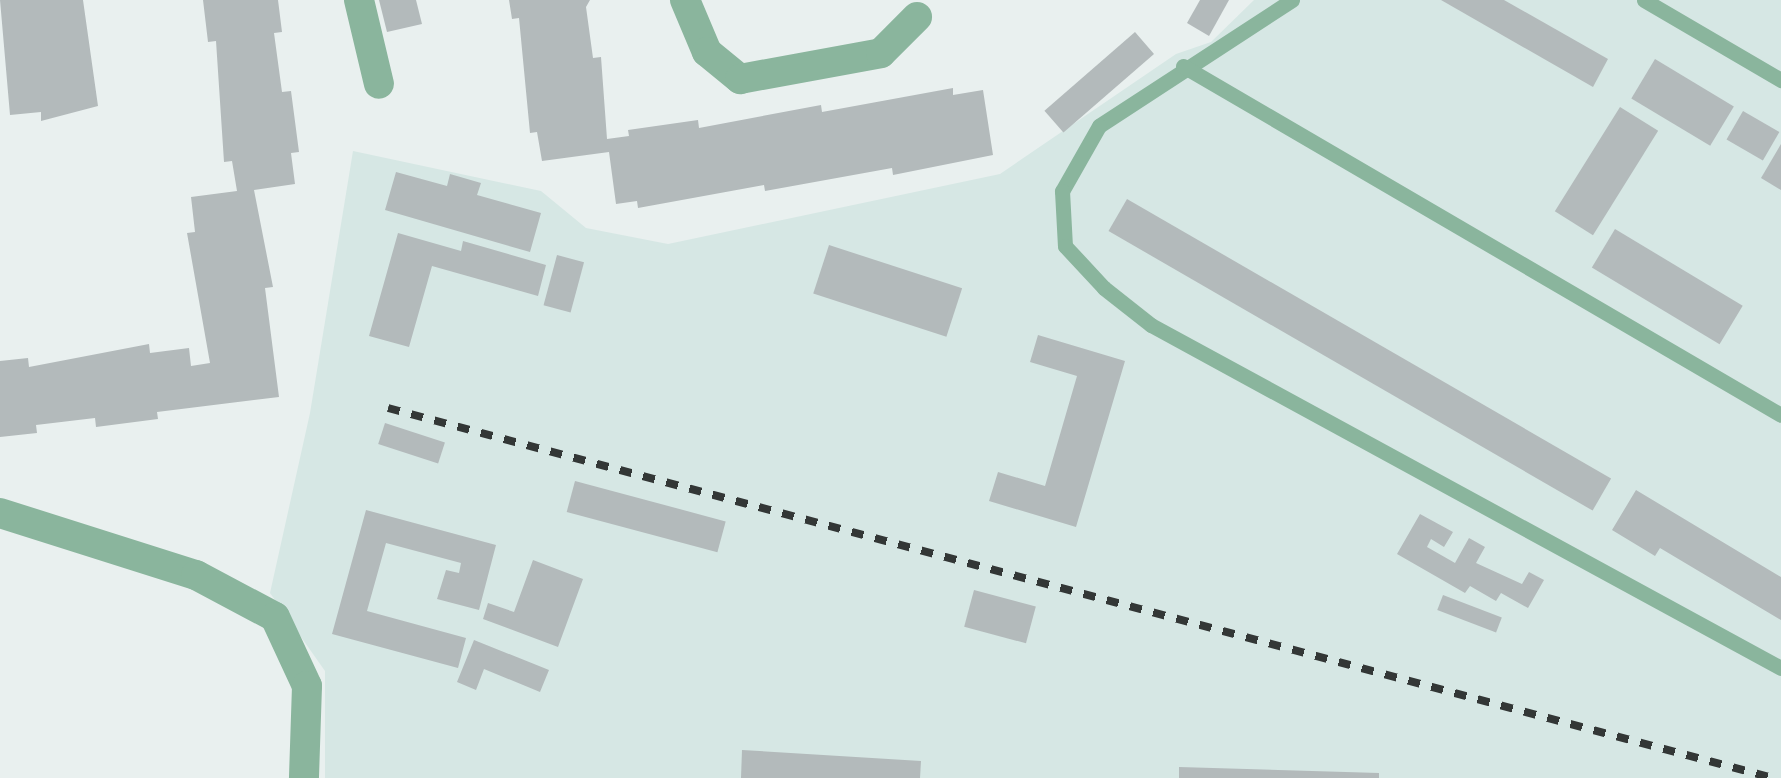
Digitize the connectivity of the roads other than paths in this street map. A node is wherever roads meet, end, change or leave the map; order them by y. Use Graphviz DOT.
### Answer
graph roads {
  1 [pos="358,0"];
  2 [pos="685,0"];
  3 [pos="1292,0"];
  4 [pos="1644,0"];
  5 [pos="917,17"];
  6 [pos="1183,66"];
  7 [pos="1781,80"];
  8 [pos="379,84"];
  9 [pos="1781,415"];
  10 [pos="0,513"];
  11 [pos="1781,668"];
  12 [pos="304,778"];
  1 -- 8 [label="street"];
  2 -- 5 [label="street"];
  3 -- 6 [label="lane"];
  4 -- 7 [label="lane"];
  6 -- 9 [label="lane"];
  6 -- 11 [label="lane"];
  10 -- 12 [label="street"];
}
